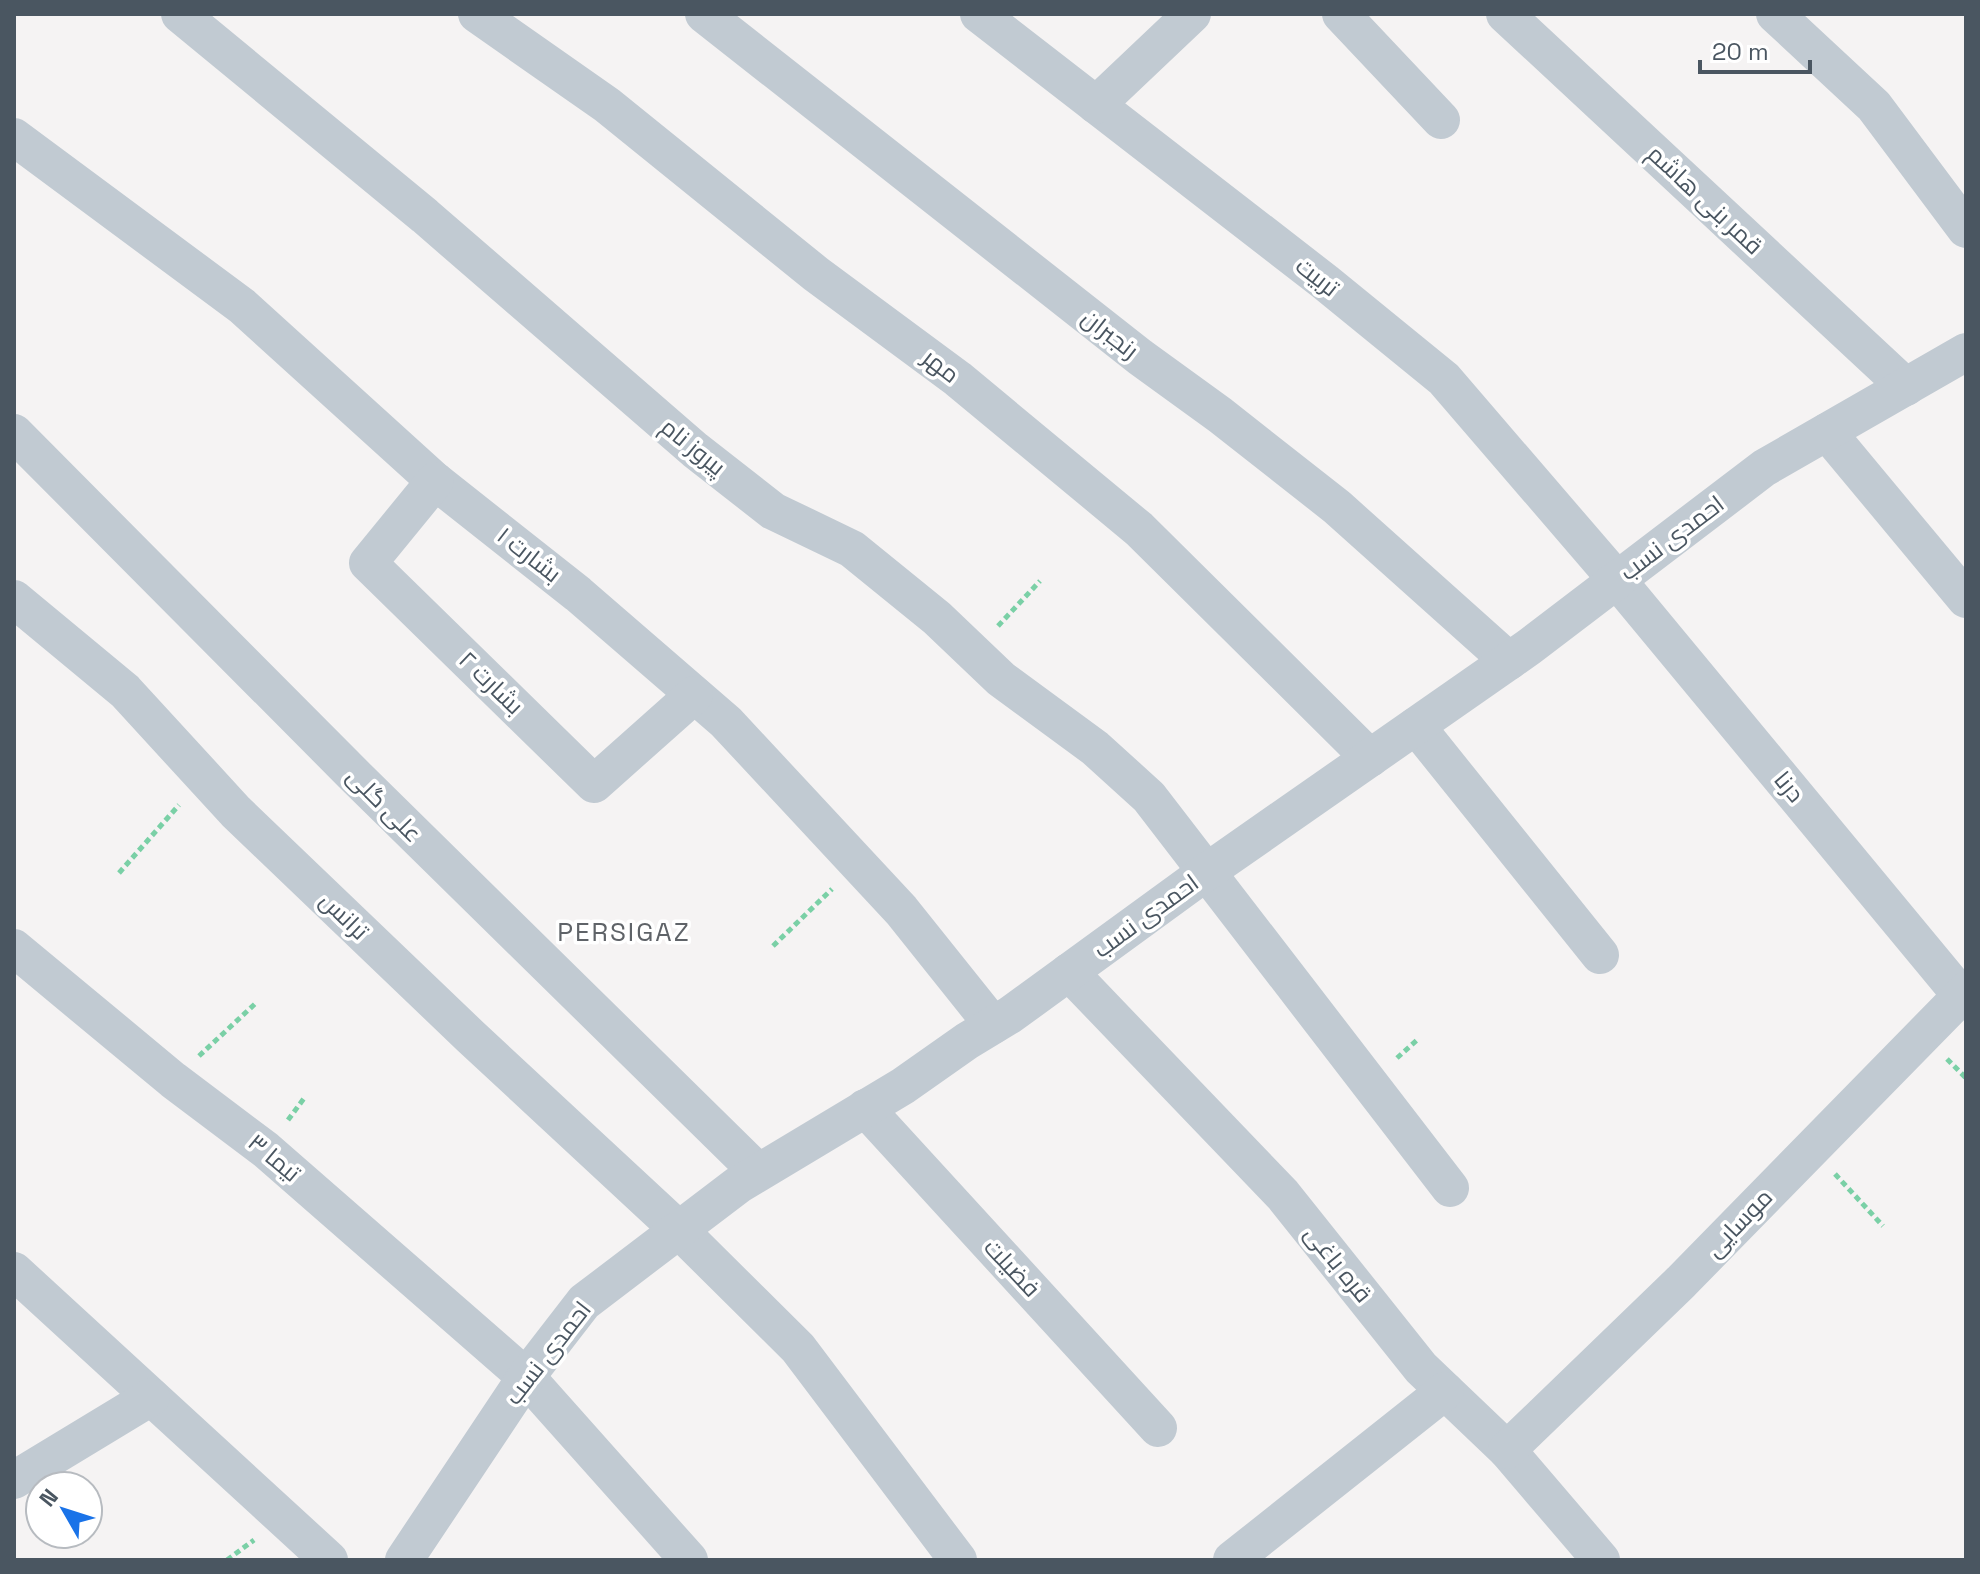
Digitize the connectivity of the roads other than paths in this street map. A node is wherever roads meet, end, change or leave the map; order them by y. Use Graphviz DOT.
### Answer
graph roads {
  1 [pos="180,14"];
  2 [pos="477,14"];
  3 [pos="704,14"];
  4 [pos="979,14"];
  5 [pos="1192,14"];
  6 [pos="1341,14"];
  7 [pos="1505,14"];
  8 [pos="1775,14"];
  9 [pos="1096,105"];
  10 [pos="1441,120"];
  11 [pos="14,137"];
  12 [pos="1966,229"];
  13 [pos="1966,352"];
  14 [pos="1906,387"];
  15 [pos="1827,432"];
  16 [pos="14,433"];
  17 [pos="435,481"];
  18 [pos="1617,580"];
  19 [pos="14,599"];
  20 [pos="1966,599"];
  21 [pos="1509,661"];
  22 [pos="694,695"];
  23 [pos="1416,726"];
  24 [pos="1370,758"];
  25 [pos="1205,873"];
  26 [pos="14,948"];
  27 [pos="1600,955"];
  28 [pos="1069,972"];
  29 [pos="1963,992"];
  30 [pos="993,1025"];
  31 [pos="865,1108"];
  32 [pos="758,1172"];
  33 [pos="1450,1188"];
  34 [pos="679,1230"];
  35 [pos="14,1271"];
  36 [pos="526,1377"];
  37 [pos="1445,1391"];
  38 [pos="151,1397"];
  39 [pos="1158,1428"];
  40 [pos="1507,1450"];
  41 [pos="14,1480"];
  42 [pos="329,1560"];
  43 [pos="404,1560"];
  44 [pos="689,1560"];
  45 [pos="958,1560"];
  46 [pos="1232,1560"];
  47 [pos="1601,1560"];
  1 -- 25 [label="street, پیروز نام"];
  2 -- 24 [label="street, مهر"];
  3 -- 21 [label="street, رنجبران"];
  4 -- 9 [label="street, تربیت"];
  5 -- 9 [label="street"];
  6 -- 10 [label="street"];
  7 -- 14 [label="street, قمر بنی هاشم"];
  8 -- 12 [label="street"];
  9 -- 18 [label="street, تربیت"];
  11 -- 17 [label="street, بشارت ۱"];
  13 -- 14 [label="street, احمدی نسب"];
  14 -- 15 [label="street, احمدی نسب"];
  15 -- 18 [label="street, احمدی نسب"];
  15 -- 20 [label="street"];
  16 -- 32 [label="street, علی گلی"];
  17 -- 22 [label="street, بشارت ۱"];
  17 -- 22 [label="street, بشارت ۲"];
  18 -- 21 [label="street, احمدی نسب"];
  18 -- 29 [label="street, درنا"];
  19 -- 34 [label="street, ترانس"];
  21 -- 23 [label="street, احمدی نسب"];
  22 -- 30 [label="street, بشارت ۱"];
  23 -- 24 [label="street, احمدی نسب"];
  23 -- 27 [label="street"];
  24 -- 25 [label="street, احمدی نسب"];
  25 -- 28 [label="street, احمدی نسب"];
  25 -- 33 [label="street, پیروز نام"];
  26 -- 36 [label="street, تیما ۳"];
  28 -- 30 [label="street, احمدی نسب"];
  28 -- 37 [label="street, قره باغی"];
  29 -- 40 [label="street, موسایی"];
  30 -- 31 [label="street, احمدی نسب"];
  31 -- 32 [label="street, احمدی نسب"];
  31 -- 39 [label="street, فضیلت"];
  32 -- 34 [label="street, احمدی نسب"];
  34 -- 36 [label="street, احمدی نسب"];
  34 -- 45 [label="street, ترانس"];
  35 -- 38 [label="street"];
  36 -- 43 [label="street, احمدی نسب"];
  36 -- 44 [label="street, تیما ۳"];
  37 -- 40 [label="street, قره باغی"];
  37 -- 46 [label="street"];
  38 -- 41 [label="street"];
  38 -- 42 [label="street"];
  40 -- 47 [label="street, قره باغی"];
}
